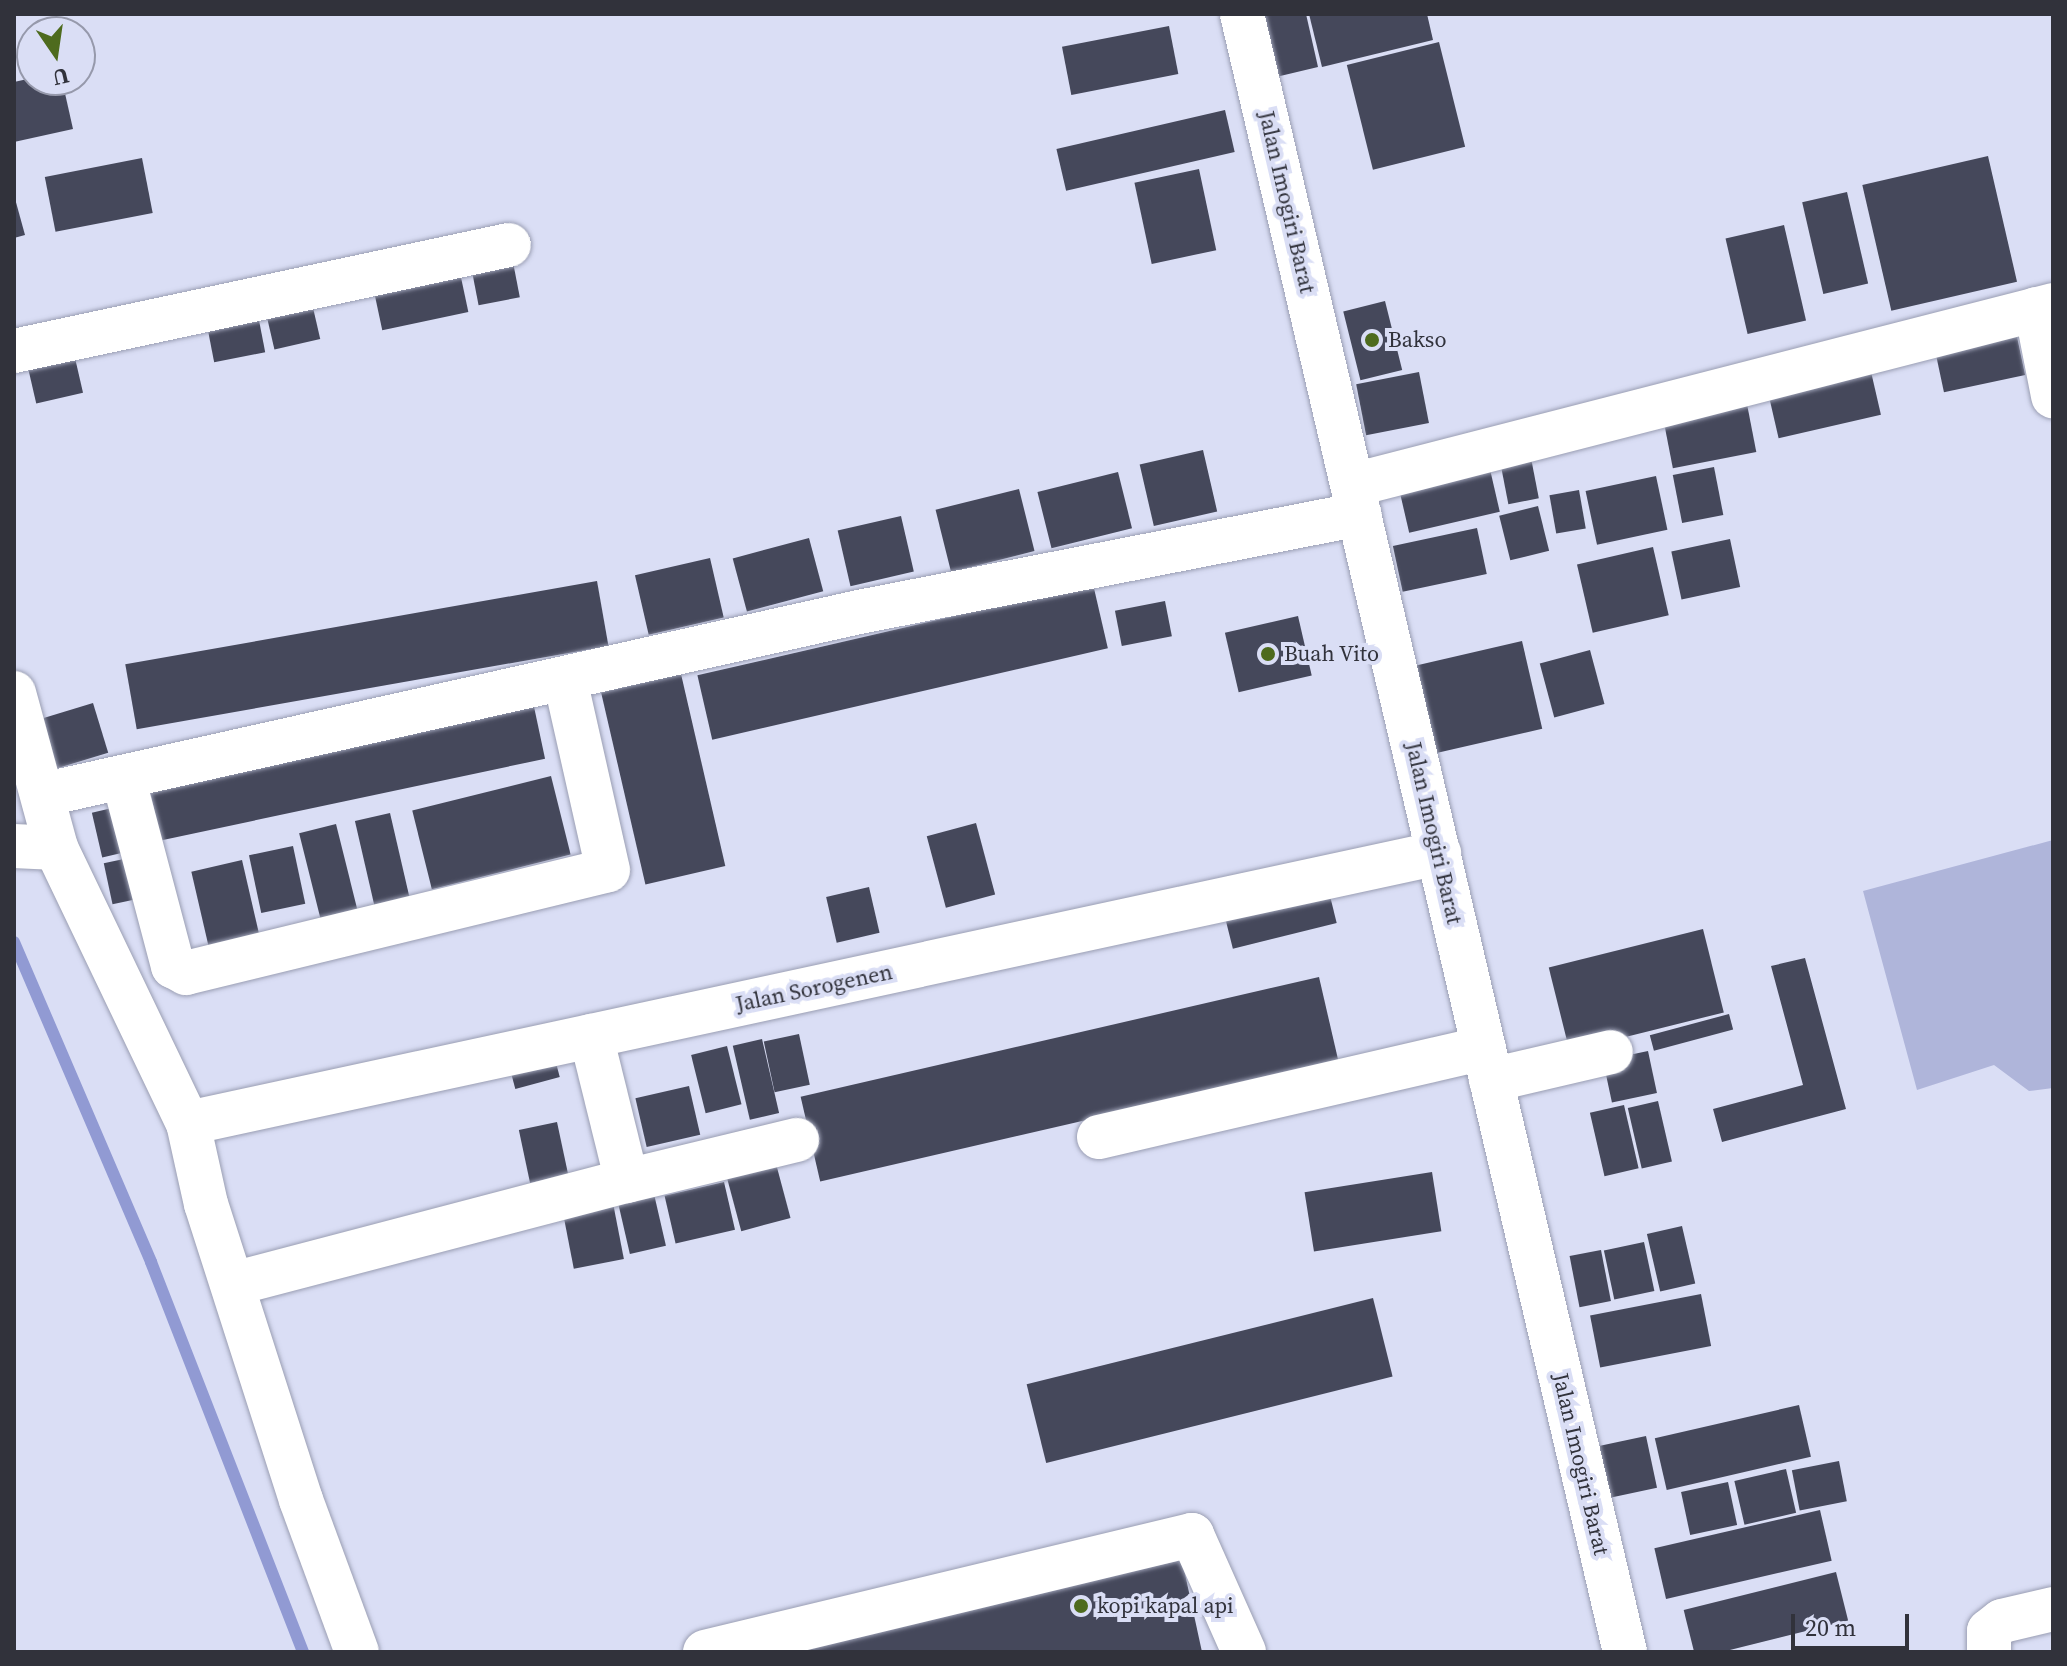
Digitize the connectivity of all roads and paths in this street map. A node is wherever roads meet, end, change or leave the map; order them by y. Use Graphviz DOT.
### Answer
graph roads {
  1 [pos="1242,14"];
  2 [pos="509,245"];
  3 [pos="2044,307"];
  4 [pos="14,351"];
  5 [pos="2053,396"];
  6 [pos="1356,499"];
  7 [pos="566,683"];
  8 [pos="14,693"];
  9 [pos="123,777"];
  10 [pos="64,790"];
  11 [pos="35,847"];
  12 [pos="1439,853"];
  13 [pos="591,1036"];
  14 [pos="1611,1052"];
  15 [pos="1488,1064"];
  16 [pos="188,1123"];
  17 [pos="1099,1137"];
  18 [pos="797,1140"];
  19 [pos="627,1181"];
  20 [pos="233,1284"];
  21 [pos="2053,1609"];
  22 [pos="357,1652"];
  23 [pos="705,1652"];
  24 [pos="1244,1652"];
  25 [pos="1625,1652"];
  26 [pos="1989,1652"];
  1 -- 6 [label="street, Jalan Imogiri Barat"];
  2 -- 4 [label="street"];
  3 -- 5 [label="street"];
  3 -- 6 [label="street"];
  6 -- 7 [label="street"];
  6 -- 12 [label="street, Jalan Imogiri Barat"];
  7 -- 9 [label="street"];
  7 -- 9 [label="street"];
  8 -- 11 [label="street"];
  9 -- 10 [label="street"];
  11 -- 16 [label="street"];
  12 -- 13 [label="street, Jalan Sorogenen"];
  12 -- 15 [label="street, Jalan Imogiri Barat"];
  13 -- 16 [label="street, Jalan Sorogenen"];
  13 -- 19 [label="street"];
  14 -- 15 [label="street"];
  15 -- 17 [label="street"];
  15 -- 25 [label="street, Jalan Imogiri Barat"];
  16 -- 20 [label="street"];
  18 -- 19 [label="street"];
  19 -- 20 [label="street"];
  20 -- 22 [label="street"];
  21 -- 26 [label="street"];
  23 -- 24 [label="street"];
}
